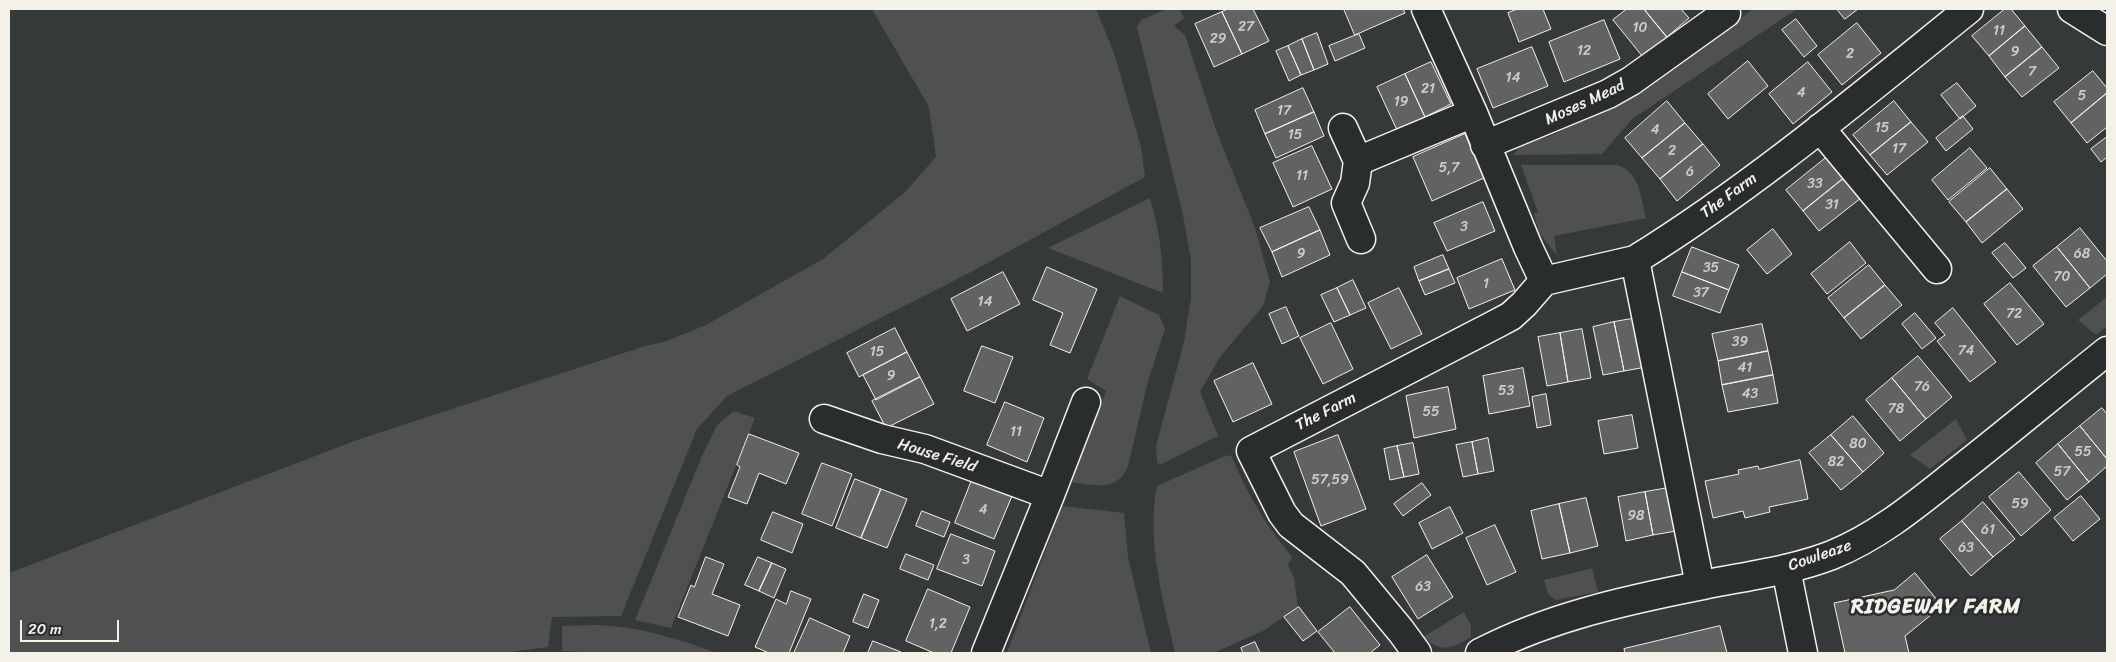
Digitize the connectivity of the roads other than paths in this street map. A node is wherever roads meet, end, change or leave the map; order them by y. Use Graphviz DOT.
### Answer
graph roads {
  1 [pos="1426,9"];
  2 [pos="1969,9"];
  3 [pos="2072,9"];
  4 [pos="1726,13"];
  5 [pos="2107,31"];
  6 [pos="1473,113"];
  7 [pos="1343,128"];
  8 [pos="1820,128"];
  9 [pos="1485,146"];
  10 [pos="1358,161"];
  11 [pos="1361,239"];
  12 [pos="1635,260"];
  13 [pos="1937,268"];
  14 [pos="1544,281"];
  15 [pos="2107,351"];
  16 [pos="1086,402"];
  17 [pos="824,420"];
  18 [pos="1050,495"];
  19 [pos="1786,569"];
  20 [pos="1700,585"];
  21 [pos="986,653"];
  22 [pos="1417,653"];
  23 [pos="1480,653"];
  24 [pos="1804,653"];
  1 -- 6 [label="street"];
  2 -- 8 [label="street, The Farm"];
  3 -- 5 [label="street"];
  4 -- 9 [label="street, Moses Mead"];
  6 -- 9 [label="street"];
  6 -- 10 [label="street"];
  7 -- 10 [label="street"];
  8 -- 12 [label="street, The Farm"];
  8 -- 13 [label="street"];
  9 -- 14 [label="street"];
  10 -- 11 [label="street"];
  12 -- 14 [label="street, The Farm"];
  12 -- 20 [label="street"];
  14 -- 22 [label="street, The Farm"];
  15 -- 19 [label="street, Cowleaze"];
  16 -- 18 [label="street"];
  17 -- 18 [label="street, House Field"];
  18 -- 21 [label="street"];
  19 -- 20 [label="street, Cowleaze"];
  19 -- 24 [label="street"];
  20 -- 23 [label="street, Cowleaze"];
}
